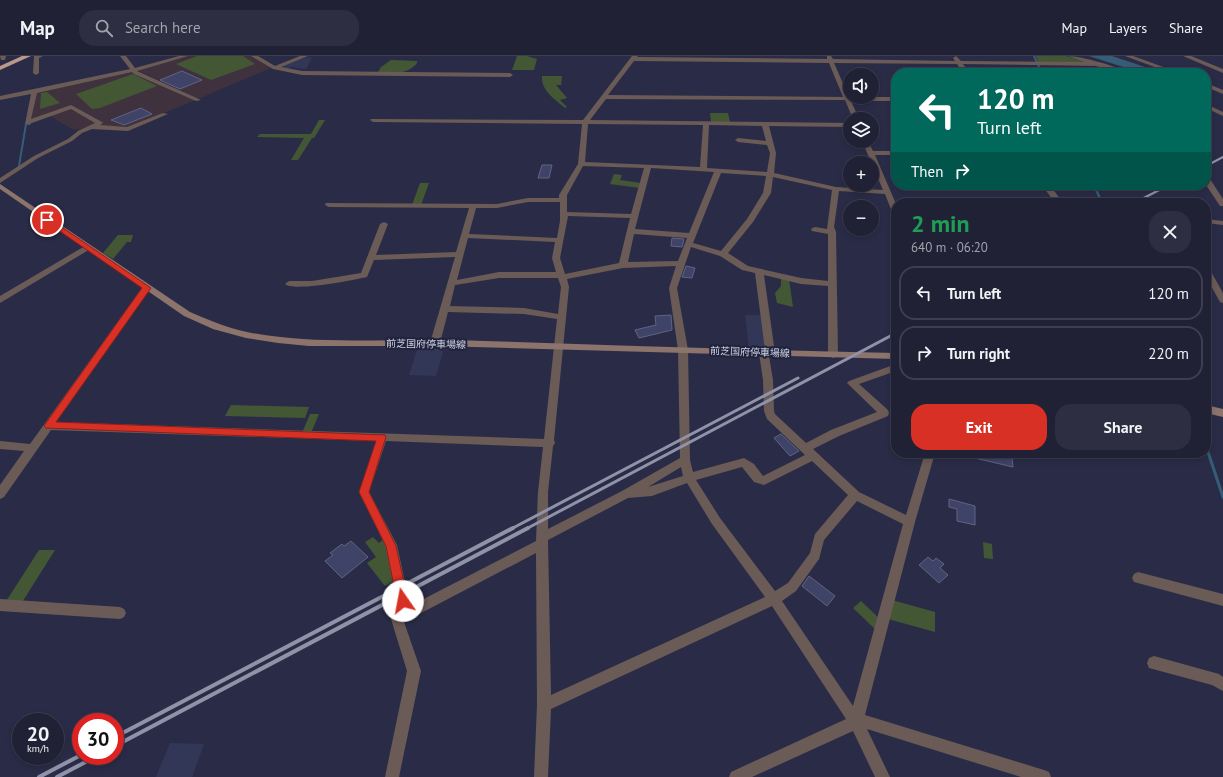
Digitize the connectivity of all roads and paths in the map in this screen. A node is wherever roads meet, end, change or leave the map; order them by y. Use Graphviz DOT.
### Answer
graph roads {
  1 [pos="28,56"];
  2 [pos="40,56"];
  3 [pos="122,56"];
  4 [pos="185,56"];
  5 [pos="254,56"];
  6 [pos="286,56"];
  7 [pos="305,56"];
  8 [pos="954,56"];
  9 [pos="1071,56"];
  10 [pos="1128,56"];
  11 [pos="1186,56"];
  12 [pos="634,57"];
  13 [pos="829,58"];
  14 [pos="293,61"];
  15 [pos="958,62"];
  16 [pos="1101,64"];
  17 [pos="0,68"];
  18 [pos="275,68"];
  19 [pos="962,68"];
  20 [pos="1112,68"];
  21 [pos="1163,68"];
  22 [pos="135,70"];
  23 [pos="1223,71"];
  24 [pos="36,73"];
  25 [pos="510,75"];
  26 [pos="1211,87"];
  27 [pos="34,92"];
  28 [pos="843,92"];
  29 [pos="1223,92"];
  30 [pos="605,97"];
  31 [pos="0,98"];
  32 [pos="843,99"];
  33 [pos="198,100"];
  34 [pos="879,100"];
  35 [pos="891,100"];
  36 [pos="1211,108"];
  37 [pos="165,114"];
  38 [pos="1223,114"];
  39 [pos="373,120"];
  40 [pos="585,122"];
  41 [pos="706,124"];
  42 [pos="764,124"];
  43 [pos="843,125"];
  44 [pos="91,127"];
  45 [pos="738,140"];
  46 [pos="770,143"];
  47 [pos="868,148"];
  48 [pos="870,153"];
  49 [pos="891,153"];
  50 [pos="580,164"];
  51 [pos="648,166"];
  52 [pos="703,169"];
  53 [pos="718,171"];
  54 [pos="770,174"];
  55 [pos="0,181"];
  56 [pos="0,186"];
  57 [pos="1211,187"];
  58 [pos="836,189"];
  59 [pos="887,192"];
  60 [pos="563,200"];
  61 [pos="891,201"];
  62 [pos="1223,204"];
  63 [pos="330,206"];
  64 [pos="473,206"];
  65 [pos="564,214"];
  66 [pos="634,216"];
  67 [pos="1211,222"];
  68 [pos="1223,223"];
  69 [pos="384,224"];
  70 [pos="815,229"];
  71 [pos="631,231"];
  72 [pos="832,232"];
  73 [pos="465,236"];
  74 [pos="559,240"];
  75 [pos="690,240"];
  76 [pos="88,248"];
  77 [pos="460,254"];
  78 [pos="723,254"];
  79 [pos="372,258"];
  80 [pos="681,264"];
  81 [pos="623,265"];
  82 [pos="759,272"];
  83 [pos="563,276"];
  84 [pos="1211,278"];
  85 [pos="452,283"];
  86 [pos="289,284"];
  87 [pos="832,284"];
  88 [pos="147,288"];
  89 [pos="1222,296"];
  90 [pos="0,300"];
  91 [pos="445,309"];
  92 [pos="562,317"];
  93 [pos="435,343"];
  94 [pos="559,348"];
  95 [pos="682,350"];
  96 [pos="767,353"];
  97 [pos="833,355"];
  98 [pos="891,356"];
  99 [pos="891,369"];
  100 [pos="1211,410"];
  101 [pos="1223,413"];
  102 [pos="49,426"];
  103 [pos="382,437"];
  104 [pos="550,443"];
  105 [pos="0,446"];
  106 [pos="33,448"];
  107 [pos="808,452"];
  108 [pos="928,458"];
  109 [pos="685,460"];
  110 [pos="689,478"];
  111 [pos="0,494"];
  112 [pos="626,494"];
  113 [pos="855,496"];
  114 [pos="909,522"];
  115 [pos="542,540"];
  116 [pos="1138,578"];
  117 [pos="774,599"];
  118 [pos="1223,600"];
  119 [pos="0,605"];
  120 [pos="120,613"];
  121 [pos="406,615"];
  122 [pos="1154,663"];
  123 [pos="1223,684"];
  124 [pos="544,705"];
  125 [pos="856,722"];
  126 [pos="392,777"];
  127 [pos="541,777"];
  128 [pos="736,777"];
  129 [pos="883,777"];
  130 [pos="1044,777"];
  1 -- 17 [label="highway"];
  2 -- 24 [label="street"];
  3 -- 22 [label="street"];
  4 -- 22 [label="street"];
  5 -- 18 [label="street"];
  6 -- 14 [label="street"];
  7 -- 14 [label="street"];
  8 -- 15 [label="street"];
  9 -- 16 [label="street"];
  10 -- 21 [label="street"];
  11 -- 23 [label="street"];
  12 -- 13 [label="street"];
  12 -- 30 [label="street"];
  13 -- 15 [label="street"];
  13 -- 28 [label="street"];
  14 -- 18 [label="street"];
  15 -- 16 [label="street"];
  15 -- 19 [label="street"];
  16 -- 20 [label="street"];
  18 -- 25 [label="street"];
  22 -- 27 [label="street"];
  22 -- 33 [label="street"];
  26 -- 29 [label="street"];
  27 -- 31 [label="street"];
  27 -- 44 [label="street"];
  30 -- 32 [label="street"];
  30 -- 40 [label="street"];
  34 -- 35 [label="street"];
  36 -- 38 [label="street"];
  37 -- 44 [label="street"];
  39 -- 40 [label="street"];
  40 -- 41 [label="street"];
  40 -- 50 [label="street"];
  41 -- 42 [label="street"];
  41 -- 52 [label="street"];
  42 -- 43 [label="street"];
  42 -- 46 [label="street"];
  44 -- 55 [label="street"];
  45 -- 46 [label="street"];
  46 -- 54 [label="street"];
  47 -- 48 [label="street"];
  48 -- 49 [label="street"];
  48 -- 59 [label="street"];
  50 -- 51 [label="street"];
  50 -- 60 [label="street"];
  51 -- 52 [label="street"];
  51 -- 66 [label="street"];
  52 -- 53 [label="street"];
  53 -- 54 [label="street"];
  53 -- 75 [label="street"];
  54 -- 58 [label="street"];
  54 -- 78 [label="street"];
  56 -- 76 [label="main road, 前芝国府停車場線"];
  57 -- 62 [label="street"];
  58 -- 59 [label="street"];
  58 -- 72 [label="street"];
  59 -- 61 [label="street"];
  60 -- 64 [label="street"];
  60 -- 65 [label="street"];
  63 -- 64 [label="street"];
  64 -- 73 [label="street"];
  65 -- 66 [label="street"];
  65 -- 74 [label="street"];
  66 -- 71 [label="street"];
  67 -- 68 [label="street"];
  69 -- 79 [label="street"];
  70 -- 72 [label="street"];
  71 -- 75 [label="street"];
  71 -- 81 [label="street"];
  72 -- 87 [label="street"];
  73 -- 74 [label="street"];
  73 -- 77 [label="street"];
  74 -- 83 [label="street"];
  75 -- 78 [label="street"];
  75 -- 80 [label="street"];
  76 -- 88 [label="main road, 前芝国府停車場線"];
  76 -- 90 [label="street"];
  77 -- 79 [label="street"];
  77 -- 85 [label="street"];
  78 -- 82 [label="street"];
  79 -- 86 [label="street"];
  80 -- 81 [label="street"];
  80 -- 95 [label="street"];
  81 -- 83 [label="street"];
  82 -- 87 [label="street"];
  82 -- 96 [label="street"];
  83 -- 85 [label="street"];
  83 -- 92 [label="street"];
  84 -- 89 [label="street"];
  85 -- 91 [label="street"];
  87 -- 97 [label="street"];
  88 -- 93 [label="main road, 前芝国府停車場線"];
  88 -- 102 [label="street"];
  91 -- 92 [label="street"];
  91 -- 93 [label="street"];
  92 -- 94 [label="street"];
  93 -- 94 [label="main road, 前芝国府停車場線"];
  94 -- 95 [label="main road, 前芝国府停車場線"];
  94 -- 104 [label="street"];
  95 -- 96 [label="main road, 前芝国府停車場線"];
  95 -- 109 [label="street"];
  96 -- 97 [label="main road, 前芝国府停車場線"];
  96 -- 107 [label="street"];
  97 -- 98 [label="main road, 前芝国府停車場線"];
  99 -- 107 [label="street"];
  100 -- 101 [label="main road"];
  102 -- 103 [label="street"];
  102 -- 106 [label="street"];
  103 -- 104 [label="street"];
  103 -- 121 [label="street"];
  104 -- 115 [label="street"];
  105 -- 106 [label="street"];
  106 -- 111 [label="street"];
  107 -- 110 [label="street"];
  107 -- 113 [label="street"];
  108 -- 114 [label="street"];
  109 -- 110 [label="street"];
  109 -- 112 [label="street"];
  110 -- 112 [label="street"];
  110 -- 117 [label="street"];
  112 -- 115 [label="street"];
  113 -- 114 [label="street"];
  113 -- 117 [label="street"];
  114 -- 125 [label="street"];
  115 -- 121 [label="street"];
  115 -- 124 [label="street"];
  116 -- 118 [label="street"];
  117 -- 124 [label="street"];
  117 -- 125 [label="street"];
  119 -- 120 [label="street"];
  121 -- 126 [label="street"];
  122 -- 123 [label="street"];
  124 -- 127 [label="street"];
  125 -- 128 [label="street"];
  125 -- 129 [label="street"];
  125 -- 130 [label="street"];
}
